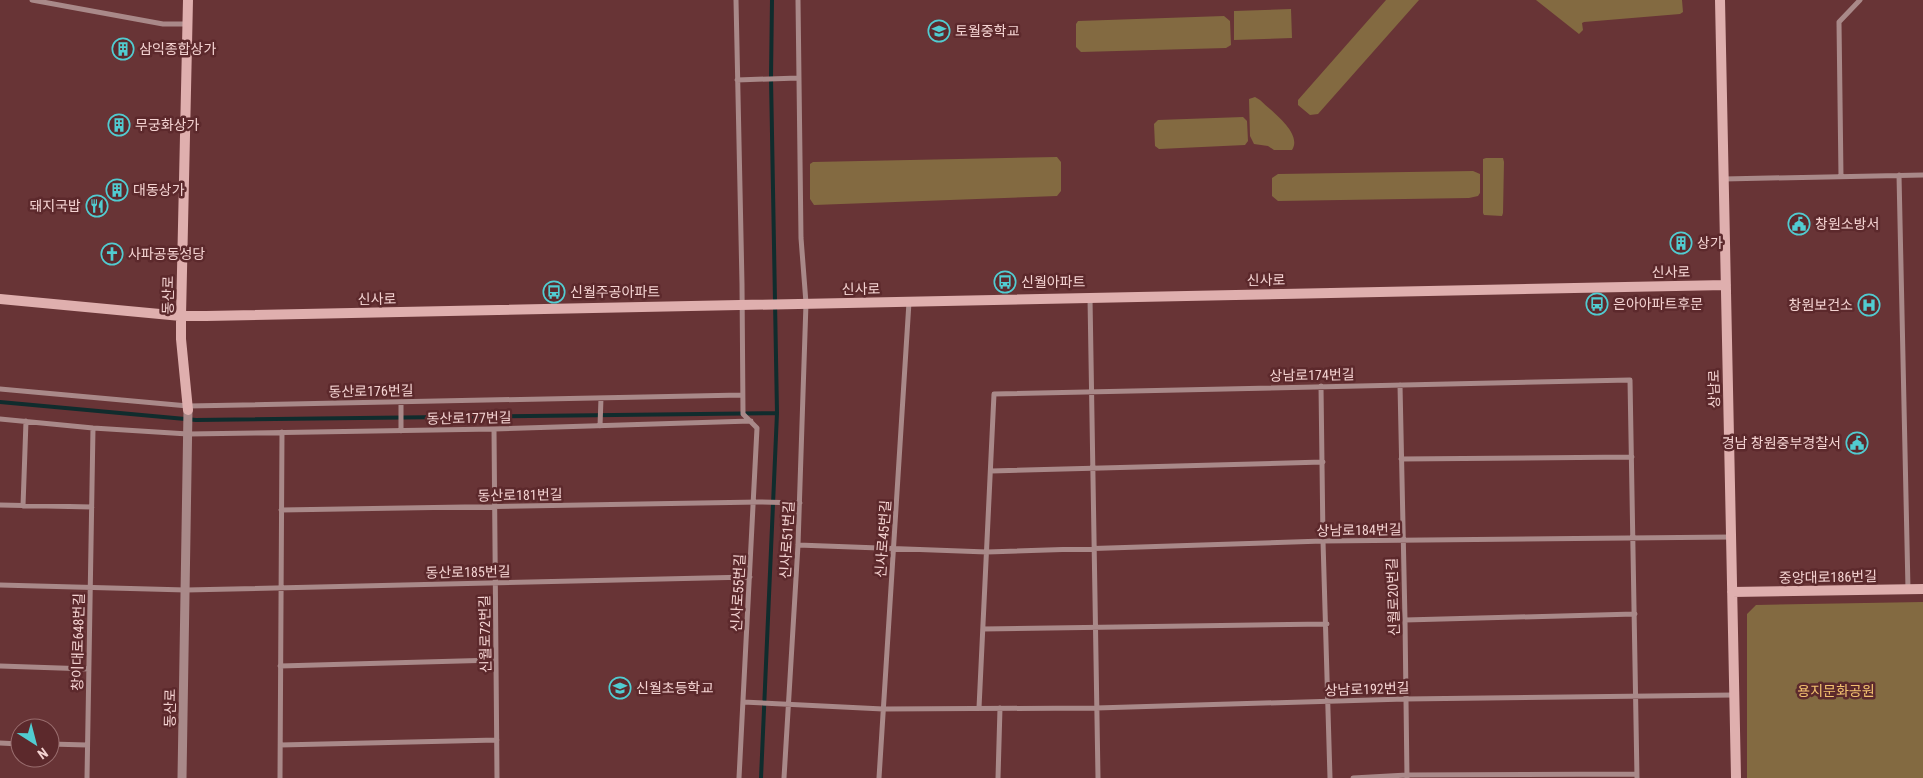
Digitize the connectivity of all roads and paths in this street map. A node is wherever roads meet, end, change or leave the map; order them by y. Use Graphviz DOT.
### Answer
graph roads {
  1 [pos="32,0"];
  2 [pos="188,0"];
  3 [pos="736,0"];
  4 [pos="798,0"];
  5 [pos="1720,0"];
  6 [pos="1860,0"];
  7 [pos="188,24"];
  8 [pos="798,78"];
  9 [pos="737,80"];
  10 [pos="1899,175"];
  11 [pos="1923,175"];
  12 [pos="1840,177"];
  13 [pos="1724,179"];
  14 [pos="1726,285"];
  15 [pos="1090,298"];
  16 [pos="0,299"];
  17 [pos="909,302"];
  18 [pos="806,303"];
  19 [pos="743,305"];
  20 [pos="181,316"];
  21 [pos="1400,385"];
  22 [pos="1322,386"];
  23 [pos="0,390"];
  24 [pos="1091,392"];
  25 [pos="742,397"];
  26 [pos="601,400"];
  27 [pos="401,404"];
  28 [pos="188,408"];
  29 [pos="0,419"];
  30 [pos="26,421"];
  31 [pos="750,422"];
  32 [pos="600,424"];
  33 [pos="93,428"];
  34 [pos="494,429"];
  35 [pos="188,431"];
  36 [pos="401,431"];
  37 [pos="282,432"];
  38 [pos="1632,457"];
  39 [pos="1401,459"];
  40 [pos="1323,462"];
  41 [pos="1093,468"];
  42 [pos="991,470"];
  43 [pos="753,502"];
  44 [pos="800,503"];
  45 [pos="0,505"];
  46 [pos="23,506"];
  47 [pos="495,506"];
  48 [pos="92,507"];
  49 [pos="281,510"];
  50 [pos="1731,538"];
  51 [pos="1633,539"];
  52 [pos="1402,541"];
  53 [pos="1323,542"];
  54 [pos="798,545"];
  55 [pos="894,549"];
  56 [pos="1094,549"];
  57 [pos="987,552"];
  58 [pos="750,577"];
  59 [pos="496,582"];
  60 [pos="0,586"];
  61 [pos="90,587"];
  62 [pos="281,587"];
  63 [pos="1908,589"];
  64 [pos="1923,589"];
  65 [pos="186,590"];
  66 [pos="1732,592"];
  67 [pos="1635,614"];
  68 [pos="1405,620"];
  69 [pos="1327,624"];
  70 [pos="1094,626"];
  71 [pos="983,629"];
  72 [pos="496,660"];
  73 [pos="0,666"];
  74 [pos="280,666"];
  75 [pos="89,669"];
  76 [pos="1735,695"];
  77 [pos="1636,697"];
  78 [pos="1405,699"];
  79 [pos="746,702"];
  80 [pos="1328,702"];
  81 [pos="789,704"];
  82 [pos="979,708"];
  83 [pos="1000,708"];
  84 [pos="1096,708"];
  85 [pos="883,709"];
  86 [pos="497,740"];
  87 [pos="60,744"];
  88 [pos="87,745"];
  89 [pos="280,745"];
  90 [pos="1637,776"];
  91 [pos="1407,777"];
  92 [pos="86,778"];
  93 [pos="182,778"];
  94 [pos="280,778"];
  95 [pos="497,778"];
  96 [pos="739,778"];
  97 [pos="784,778"];
  98 [pos="879,778"];
  99 [pos="998,778"];
  100 [pos="1098,778"];
  101 [pos="1330,778"];
  102 [pos="1353,778"];
  103 [pos="1736,778"];
  1 -- 7 [label="street"];
  2 -- 7 [label="main road, 동산로"];
  3 -- 9 [label="street"];
  4 -- 8 [label="street, 신사로51번길"];
  5 -- 13 [label="main road, 상남로"];
  6 -- 12 [label="street"];
  7 -- 20 [label="main road, 동산로"];
  8 -- 9 [label="street"];
  8 -- 18 [label="street, 신사로51번길"];
  9 -- 19 [label="street"];
  10 -- 11 [label="street"];
  10 -- 12 [label="street"];
  10 -- 63 [label="street"];
  12 -- 13 [label="street"];
  13 -- 14 [label="main road, 상남로"];
  14 -- 15 [label="main road, 신사로"];
  14 -- 50 [label="main road, 상남로"];
  15 -- 17 [label="main road, 신사로"];
  15 -- 24 [label="street"];
  16 -- 20 [label="main road, 신사로"];
  17 -- 18 [label="main road, 신사로"];
  17 -- 55 [label="street, 신사로45번길"];
  18 -- 19 [label="main road, 신사로"];
  18 -- 44 [label="street, 신사로51번길"];
  19 -- 20 [label="main road, 신사로"];
  19 -- 25 [label="street"];
  20 -- 28 [label="main road, 동산로"];
  21 -- 22 [label="street, 상남로174번길"];
  21 -- 38 [label="street, 상남로174번길"];
  21 -- 39 [label="street, 신월로20번길"];
  22 -- 24 [label="street, 상남로174번길"];
  22 -- 40 [label="street"];
  23 -- 28 [label="street, 동산로176번길"];
  24 -- 41 [label="street"];
  24 -- 42 [label="street, 상남로174번길"];
  25 -- 26 [label="street, 동산로176번길"];
  25 -- 31 [label="street, 신사로55번길"];
  26 -- 27 [label="street, 동산로176번길"];
  26 -- 32 [label="street"];
  27 -- 28 [label="street, 동산로176번길"];
  27 -- 36 [label="street"];
  28 -- 35 [label="street, 동산로"];
  29 -- 30 [label="street, 동산로177번길"];
  30 -- 33 [label="street, 동산로177번길"];
  30 -- 46 [label="street"];
  31 -- 32 [label="street, 동산로177번길"];
  31 -- 43 [label="street, 신사로55번길"];
  32 -- 34 [label="street, 동산로177번길"];
  33 -- 35 [label="street, 동산로177번길"];
  33 -- 48 [label="street, 창이대로648번길"];
  34 -- 36 [label="street, 동산로177번길"];
  34 -- 47 [label="street, 신월로72번길"];
  35 -- 37 [label="street, 동산로177번길"];
  35 -- 65 [label="street, 동산로"];
  36 -- 37 [label="street, 동산로177번길"];
  37 -- 49 [label="street"];
  38 -- 39 [label="street"];
  38 -- 51 [label="street"];
  39 -- 52 [label="street, 신월로20번길"];
  40 -- 41 [label="street"];
  40 -- 53 [label="street"];
  41 -- 42 [label="street"];
  41 -- 56 [label="street"];
  42 -- 57 [label="street"];
  43 -- 44 [label="street, 동산로181번길"];
  43 -- 47 [label="street, 동산로181번길"];
  43 -- 58 [label="street, 신사로55번길"];
  44 -- 54 [label="street, 신사로51번길"];
  45 -- 46 [label="street"];
  46 -- 48 [label="street"];
  47 -- 49 [label="street, 동산로181번길"];
  47 -- 59 [label="street, 신월로72번길"];
  48 -- 61 [label="street, 창이대로648번길"];
  49 -- 62 [label="street"];
  50 -- 51 [label="street, 상남로184번길"];
  50 -- 66 [label="main road, 상남로"];
  51 -- 52 [label="street, 상남로184번길"];
  51 -- 67 [label="street"];
  52 -- 53 [label="street, 상남로184번길"];
  52 -- 68 [label="street, 신월로20번길"];
  53 -- 56 [label="street, 상남로184번길"];
  53 -- 69 [label="street"];
  54 -- 55 [label="street, 상남로184번길"];
  54 -- 81 [label="street, 신사로51번길"];
  55 -- 57 [label="street, 상남로184번길"];
  55 -- 85 [label="street, 신사로45번길"];
  56 -- 57 [label="street, 상남로184번길"];
  56 -- 70 [label="street"];
  57 -- 71 [label="street"];
  58 -- 59 [label="street, 동산로185번길"];
  58 -- 79 [label="street, 신사로55번길"];
  59 -- 62 [label="street, 동산로185번길"];
  59 -- 72 [label="street, 신월로72번길"];
  60 -- 61 [label="street, 동산로185번길"];
  61 -- 65 [label="street, 동산로185번길"];
  61 -- 75 [label="street, 창이대로648번길"];
  62 -- 65 [label="street, 동산로185번길"];
  62 -- 74 [label="street"];
  63 -- 64 [label="main road, 중앙대로186번길"];
  63 -- 66 [label="main road, 중앙대로186번길"];
  65 -- 93 [label="street, 동산로"];
  66 -- 76 [label="main road, 상남로"];
  67 -- 68 [label="street"];
  67 -- 77 [label="street"];
  68 -- 78 [label="street, 신월로20번길"];
  69 -- 70 [label="street"];
  69 -- 80 [label="street"];
  70 -- 71 [label="street"];
  70 -- 84 [label="street"];
  71 -- 82 [label="street"];
  72 -- 74 [label="street"];
  72 -- 86 [label="street, 신월로72번길"];
  73 -- 75 [label="street"];
  74 -- 89 [label="street"];
  75 -- 88 [label="street, 창이대로648번길"];
  76 -- 77 [label="street, 상남로192번길"];
  76 -- 103 [label="main road, 상남로"];
  77 -- 78 [label="street, 상남로192번길"];
  77 -- 90 [label="street"];
  78 -- 80 [label="street, 상남로192번길"];
  78 -- 91 [label="street, 신월로20번길"];
  79 -- 81 [label="street, 상남로192번길"];
  79 -- 96 [label="street, 신사로55번길"];
  80 -- 84 [label="street, 상남로192번길"];
  80 -- 101 [label="street"];
  81 -- 85 [label="street, 상남로192번길"];
  81 -- 97 [label="street, 신사로51번길"];
  82 -- 83 [label="street, 상남로192번길"];
  82 -- 85 [label="street, 상남로192번길"];
  83 -- 84 [label="street, 상남로192번길"];
  83 -- 99 [label="street"];
  84 -- 100 [label="street"];
  85 -- 98 [label="street, 신사로45번길"];
  86 -- 89 [label="street"];
  86 -- 95 [label="street, 신월로72번길"];
  87 -- 88 [label="street"];
  88 -- 92 [label="street, 창이대로648번길"];
  89 -- 94 [label="street"];
  90 -- 91 [label="street"];
  91 -- 102 [label="street"];
}
